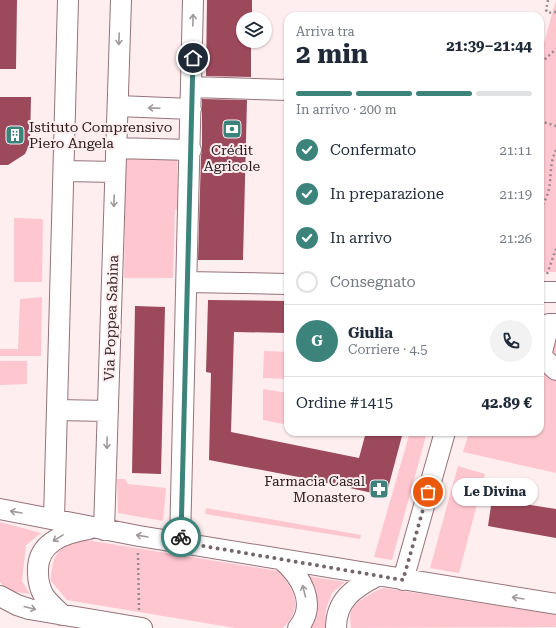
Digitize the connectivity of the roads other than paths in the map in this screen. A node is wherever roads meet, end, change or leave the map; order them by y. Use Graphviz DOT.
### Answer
graph roads {
  1 [pos="68,0"];
  2 [pos="121,0"];
  3 [pos="194,0"];
  4 [pos="192,87"];
  5 [pos="284,90"];
  6 [pos="118,106"];
  7 [pos="191,110"];
  8 [pos="116,148"];
  9 [pos="191,150"];
  10 [pos="65,171"];
  11 [pos="115,172"];
  12 [pos="187,282"];
  13 [pos="284,284"];
  14 [pos="556,324"];
  15 [pos="544,342"];
  16 [pos="544,359"];
  17 [pos="556,370"];
  18 [pos="57,410"];
  19 [pos="108,411"];
  20 [pos="444,436"];
  21 [pos="0,509"];
  22 [pos="54,519"];
  23 [pos="100,529"];
  24 [pos="180,542"];
  25 [pos="281,559"];
  26 [pos="377,576"];
  27 [pos="403,580"];
  28 [pos="0,596"];
  29 [pos="556,604"];
  30 [pos="62,615"];
  31 [pos="140,621"];
  32 [pos="96,624"];
  33 [pos="298,628"];
  34 [pos="336,628"];
  1 -- 10 [label="street"];
  2 -- 6 [label="street, Via Poppea Sabina, one-way"];
  4 -- 3 [label="street, one-way"];
  4 -- 5 [label="street"];
  4 -- 7 [label="street"];
  7 -- 6 [label="street, one-way"];
  6 -- 8 [label="street, Via Poppea Sabina"];
  7 -- 9 [label="street"];
  8 -- 9 [label="street"];
  8 -- 11 [label="street, Via Poppea Sabina"];
  9 -- 12 [label="street"];
  10 -- 11 [label="street"];
  10 -- 18 [label="street"];
  11 -- 19 [label="street, Via Poppea Sabina, one-way"];
  12 -- 13 [label="street"];
  12 -- 24 [label="street"];
  14 -- 15 [label="street"];
  16 -- 17 [label="street"];
  18 -- 19 [label="street"];
  18 -- 22 [label="street"];
  19 -- 23 [label="street, Via Poppea Sabina, one-way"];
  20 -- 27 [label="street"];
  22 -- 21 [label="street, one-way"];
  22 -- 23 [label="street"];
  24 -- 23 [label="street, one-way"];
  23 -- 30 [label="street, one-way"];
  24 -- 25 [label="street"];
  25 -- 26 [label="street"];
  33 -- 25 [label="street, one-way"];
  26 -- 27 [label="street"];
  26 -- 34 [label="street"];
  29 -- 27 [label="street, one-way"];
  28 -- 30 [label="street, one-way"];
  30 -- 32 [label="street"];
  31 -- 32 [label="street"];
}
